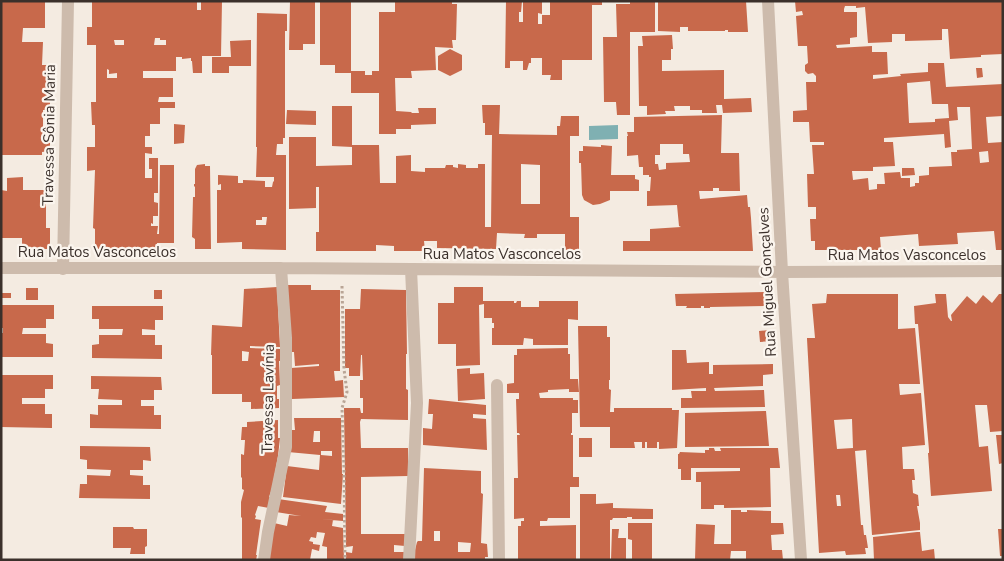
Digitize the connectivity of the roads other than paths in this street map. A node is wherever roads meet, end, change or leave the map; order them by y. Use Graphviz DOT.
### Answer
graph roads {
  1 [pos="68,1"];
  2 [pos="768,1"];
  3 [pos="1,268"];
  4 [pos="281,268"];
  5 [pos="63,269"];
  6 [pos="412,269"];
  7 [pos="1003,271"];
  8 [pos="782,272"];
  9 [pos="496,385"];
  10 [pos="264,560"];
  11 [pos="409,560"];
  12 [pos="499,560"];
  13 [pos="802,560"];
  1 -- 5 [label="street, Travessa Sônia Maria"];
  2 -- 8 [label="street, Rua Miguel Gonçalves"];
  3 -- 5 [label="street, Rua Matos Vasconcelos"];
  4 -- 5 [label="street, Rua Matos Vasconcelos"];
  4 -- 6 [label="street, Rua Matos Vasconcelos"];
  4 -- 10 [label="street, Travessa Lavínia"];
  6 -- 8 [label="street, Rua Matos Vasconcelos"];
  6 -- 11 [label="street"];
  7 -- 8 [label="street, Rua Matos Vasconcelos"];
  8 -- 13 [label="street, Rua Miguel Gonçalves"];
  9 -- 12 [label="street"];
}
